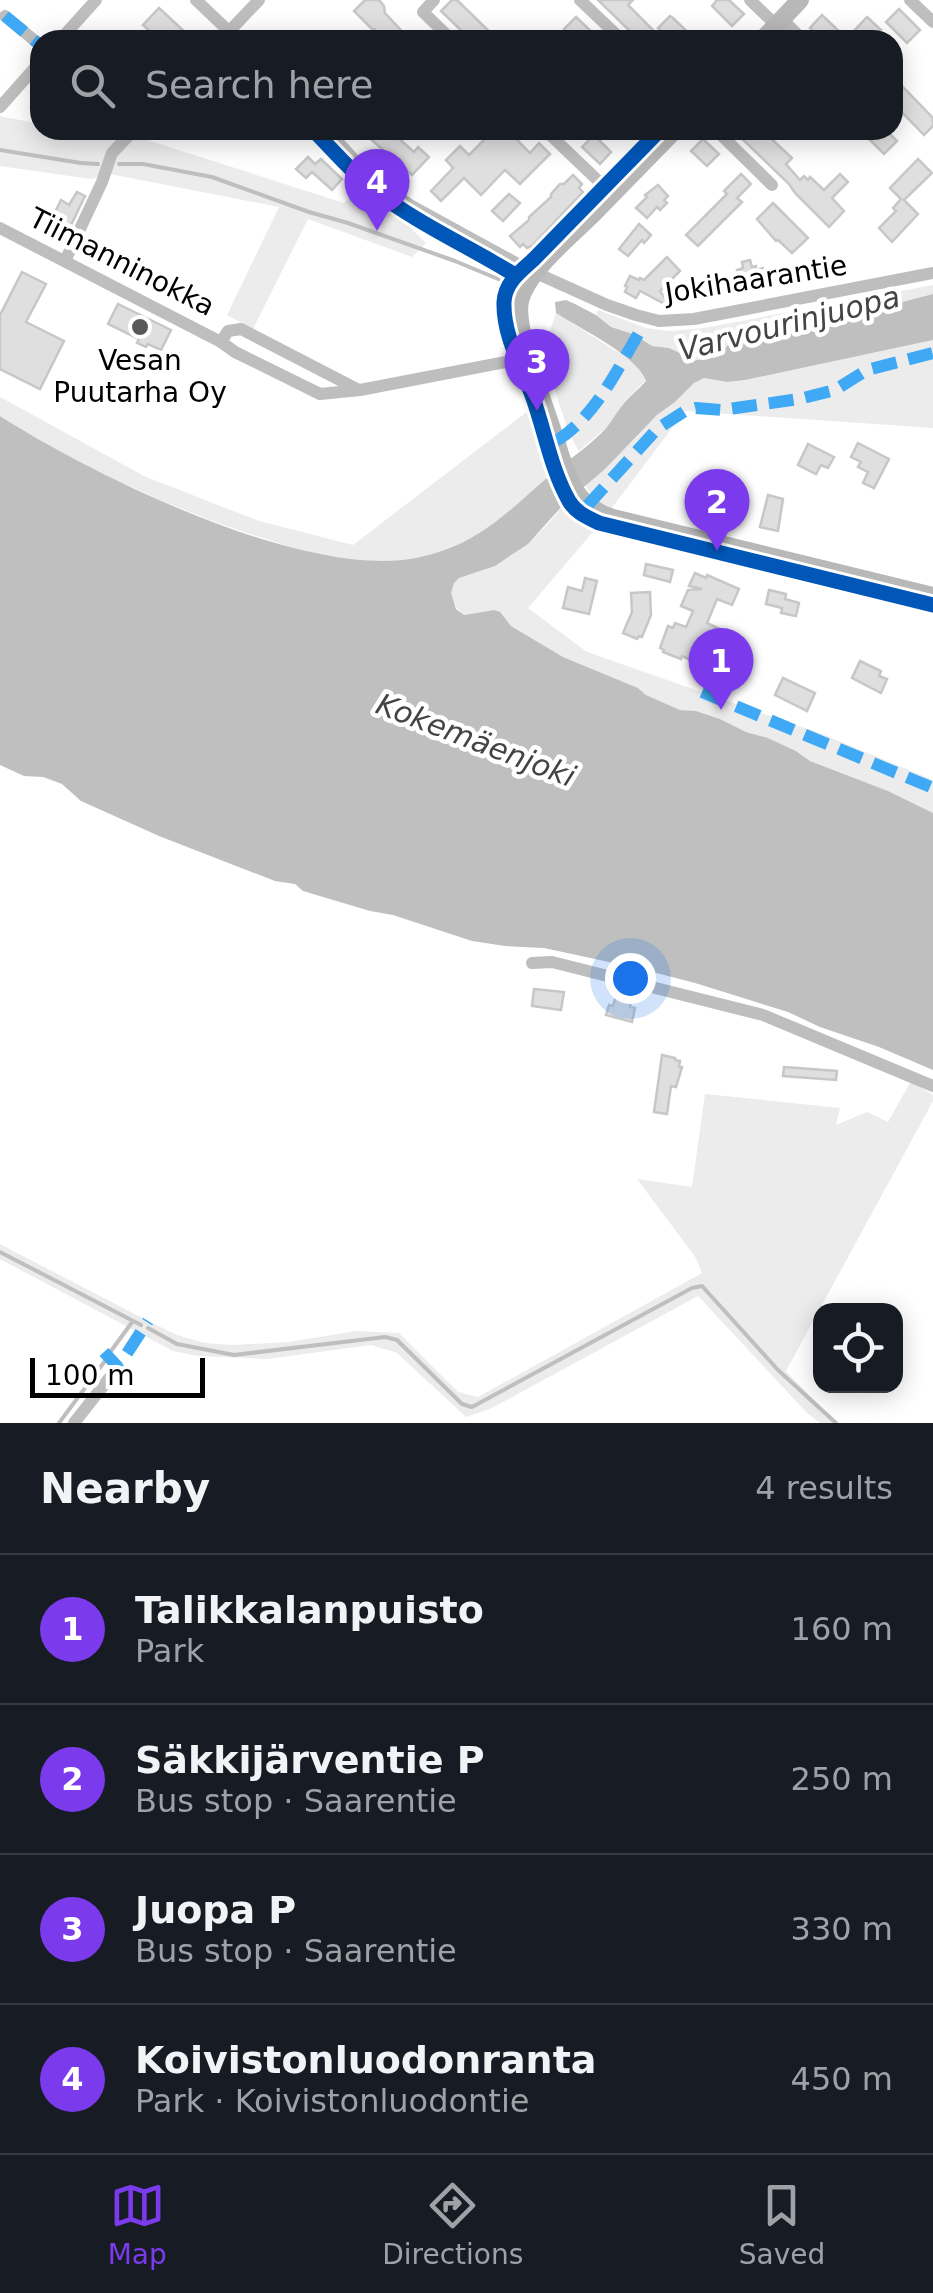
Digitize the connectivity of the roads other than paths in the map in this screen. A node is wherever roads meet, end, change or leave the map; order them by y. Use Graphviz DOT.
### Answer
graph roads {
  1 [pos="96,0"];
  2 [pos="196,0"];
  3 [pos="259,0"];
  4 [pos="434,0"];
  5 [pos="580,0"];
  6 [pos="750,0"];
  7 [pos="800,0"];
  8 [pos="910,0"];
  9 [pos="5,16"];
  10 [pos="779,22"];
  11 [pos="933,22"];
  12 [pos="69,30"];
  13 [pos="224,30"];
  14 [pos="235,30"];
  15 [pos="442,30"];
  16 [pos="612,30"];
  17 [pos="771,30"];
  18 [pos="790,30"];
  19 [pos="30,37"];
  20 [pos="30,73"];
  21 [pos="0,107"];
  22 [pos="124,140"];
  23 [pos="336,140"];
  24 [pos="555,140"];
  25 [pos="665,140"];
  26 [pos="726,140"];
  27 [pos="772,184"];
  28 [pos="612,194"];
  29 [pos="0,228"];
  30 [pos="65,261"];
  31 [pos="536,273"];
  32 [pos="933,274"];
  33 [pos="220,342"];
  34 [pos="529,355"];
  35 [pos="360,390"];
  36 [pos="933,596"];
  37 [pos="532,962"];
  38 [pos="933,1086"];
  39 [pos="118,1367"];
  40 [pos="74,1423"];
  1 -- 12 [label="street"];
  2 -- 13 [label="street"];
  3 -- 14 [label="street"];
  4 -- 15 [label="street"];
  5 -- 16 [label="street"];
  6 -- 10 [label="street"];
  7 -- 10 [label="street"];
  8 -- 11 [label="street"];
  9 -- 19 [label="street"];
  10 -- 17 [label="street"];
  10 -- 18 [label="street"];
  20 -- 21 [label="street"];
  22 -- 30 [label="street"];
  23 -- 31 [label="street, Jokihaarantie"];
  24 -- 28 [label="street"];
  25 -- 28 [label="street"];
  26 -- 27 [label="street"];
  28 -- 31 [label="street"];
  29 -- 30 [label="street, Tiimanninokka"];
  30 -- 33 [label="street, Tiimanninokka"];
  31 -- 32 [label="street, Jokihaarantie"];
  31 -- 34 [label="street"];
  33 -- 35 [label="street, Tiimanninokka"];
  33 -- 35 [label="street, Tiimanninokka"];
  34 -- 35 [label="street, Tiimanninokka"];
  34 -- 36 [label="street"];
  37 -- 38 [label="street"];
  39 -- 40 [label="street"];
}
